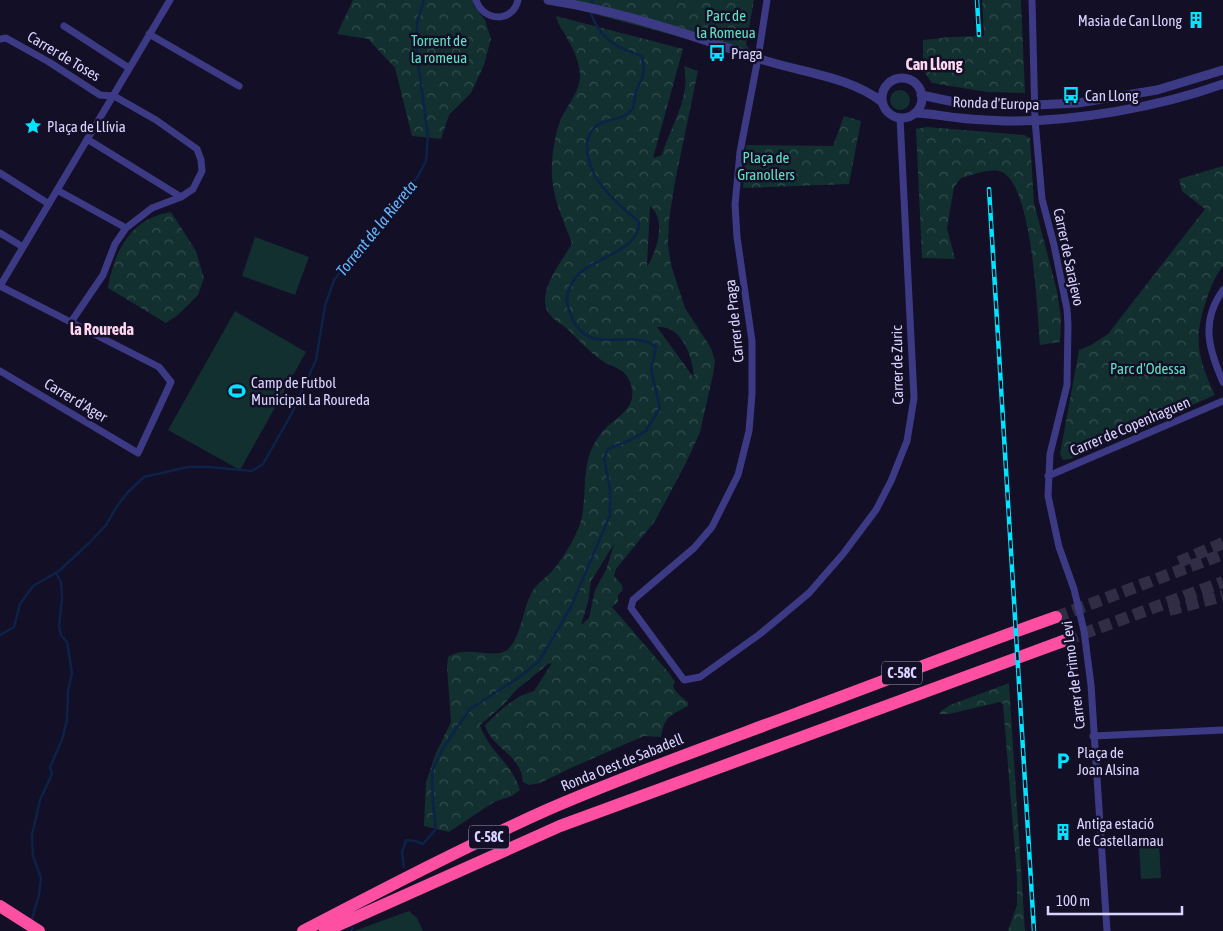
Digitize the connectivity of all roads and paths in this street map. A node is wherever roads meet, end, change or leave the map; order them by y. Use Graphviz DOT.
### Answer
graph roads {
  1 [pos="170,0"];
  2 [pos="476,0"];
  3 [pos="518,0"];
  4 [pos="548,0"];
  5 [pos="766,0"];
  6 [pos="1032,0"];
  7 [pos="64,26"];
  8 [pos="150,34"];
  9 [pos="0,39"];
  10 [pos="758,58"];
  11 [pos="129,68"];
  12 [pos="1223,70"];
  13 [pos="889,83"];
  14 [pos="1223,84"];
  15 [pos="239,86"];
  16 [pos="862,88"];
  17 [pos="921,95"];
  18 [pos="114,96"];
  19 [pos="882,102"];
  20 [pos="1035,105"];
  21 [pos="915,113"];
  22 [pos="900,118"];
  23 [pos="1035,120"];
  24 [pos="87,139"];
  25 [pos="0,174"];
  26 [pos="57,190"];
  27 [pos="181,197"];
  28 [pos="49,204"];
  29 [pos="126,228"];
  30 [pos="0,233"];
  31 [pos="23,247"];
  32 [pos="0,286"];
  33 [pos="1223,290"];
  34 [pos="71,322"];
  35 [pos="0,371"];
  36 [pos="1223,382"];
  37 [pos="1223,401"];
  38 [pos="1048,476"];
  39 [pos="1059,547"];
  40 [pos="1056,617"];
  41 [pos="1066,640"];
  42 [pos="700,677"];
  43 [pos="1223,730"];
  44 [pos="1094,736"];
  45 [pos="0,906"];
  46 [pos="0,912"];
  47 [pos="25,927"];
  48 [pos="39,931"];
  49 [pos="303,931"];
  50 [pos="325,931"];
  51 [pos="1107,931"];
  1 -- 8 [label="street"];
  2 -- 3 [label="street"];
  4 -- 10 [label="street"];
  5 -- 10 [label="street, Carrer de Praga"];
  6 -- 20 [label="street, Carrer de Sarajevo"];
  7 -- 11 [label="street"];
  8 -- 11 [label="street"];
  8 -- 15 [label="street"];
  9 -- 18 [label="street, Carrer de Toses"];
  10 -- 16 [label="street"];
  10 -- 42 [label="street, Carrer de Praga"];
  11 -- 18 [label="street"];
  12 -- 20 [label="street, Ronda d'Europa"];
  13 -- 16 [label="street"];
  13 -- 17 [label="street"];
  13 -- 19 [label="street"];
  14 -- 23 [label="street, Ronda d'Europa"];
  16 -- 19 [label="street"];
  17 -- 20 [label="street, Ronda d'Europa"];
  17 -- 21 [label="street"];
  18 -- 24 [label="street"];
  18 -- 27 [label="street, Carrer de Toses"];
  19 -- 22 [label="street"];
  20 -- 23 [label="street, Carrer de Sarajevo"];
  21 -- 22 [label="street, Ronda d'Europa"];
  21 -- 23 [label="street, Ronda d'Europa"];
  22 -- 42 [label="street, Carrer de Zuric"];
  23 -- 38 [label="street, Carrer de Sarajevo"];
  24 -- 26 [label="street"];
  24 -- 27 [label="street"];
  25 -- 28 [label="street"];
  26 -- 28 [label="street"];
  26 -- 29 [label="street"];
  27 -- 29 [label="street"];
  28 -- 31 [label="street"];
  29 -- 34 [label="street"];
  30 -- 31 [label="street"];
  31 -- 32 [label="street"];
  32 -- 34 [label="street"];
  33 -- 36 [label="street"];
  34 -- 35 [label="street, Carrer d'Ager"];
  37 -- 38 [label="street, Carrer de Copenhaguen"];
  38 -- 39 [label="street, Carrer de Sarajevo"];
  39 -- 44 [label="street, Carrer de Primo Levi"];
  40 -- 49 [label="highway, Ronda Oest de Sabadell / C-58C"];
  41 -- 50 [label="highway, C-58C"];
  43 -- 44 [label="street"];
  44 -- 51 [label="street, Carrer de Primo Levi"];
  45 -- 47 [label="highway"];
  46 -- 47 [label="highway"];
  47 -- 48 [label="highway"];
}
